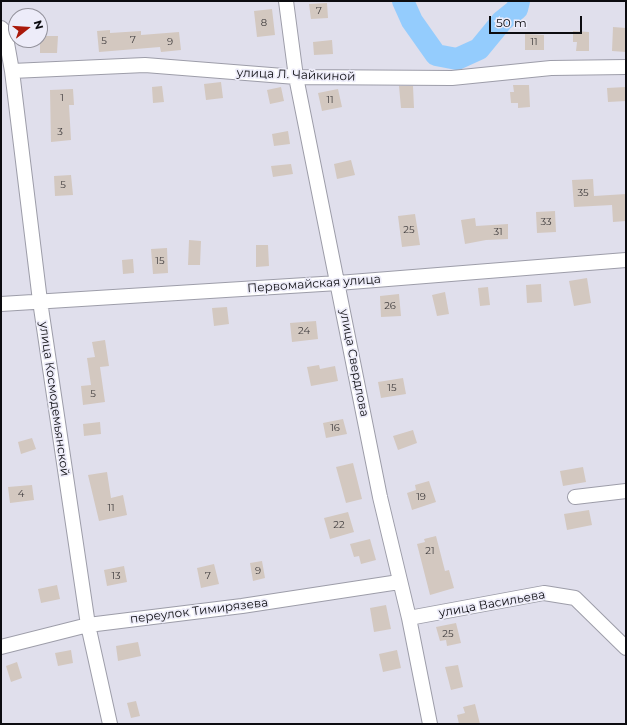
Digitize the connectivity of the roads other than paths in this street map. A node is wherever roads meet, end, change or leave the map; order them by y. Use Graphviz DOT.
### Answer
graph roads {
  1 [pos="286,1"];
  2 [pos="1,28"];
  3 [pos="626,67"];
  4 [pos="12,71"];
  5 [pos="296,77"];
  6 [pos="626,260"];
  7 [pos="338,283"];
  8 [pos="40,301"];
  9 [pos="1,304"];
  10 [pos="626,491"];
  11 [pos="575,496"];
  12 [pos="399,582"];
  13 [pos="409,618"];
  14 [pos="88,625"];
  15 [pos="1,648"];
  16 [pos="626,648"];
  17 [pos="110,724"];
  18 [pos="430,724"];
  1 -- 5 [label="street, улица Свердлова"];
  2 -- 4 [label="street"];
  3 -- 5 [label="street, улица Л. Чайкиной"];
  4 -- 5 [label="street, улица Л. Чайкиной"];
  4 -- 8 [label="street, улица Космодемьянской"];
  5 -- 7 [label="street, улица Свердлова"];
  6 -- 7 [label="street, Первомайская улица"];
  7 -- 8 [label="street, Первомайская улица"];
  7 -- 12 [label="street, улица Свердлова"];
  8 -- 9 [label="street, Первомайская улица"];
  8 -- 14 [label="street, улица Космодемьянской"];
  10 -- 11 [label="street"];
  12 -- 13 [label="street, улица Свердлова"];
  12 -- 14 [label="street, переулок Тимирязева"];
  13 -- 16 [label="street, улица Васильева"];
  13 -- 18 [label="street, улица Свердлова"];
  14 -- 15 [label="street, переулок Тимирязева"];
  14 -- 17 [label="street, улица Космодемьянской"];
}
